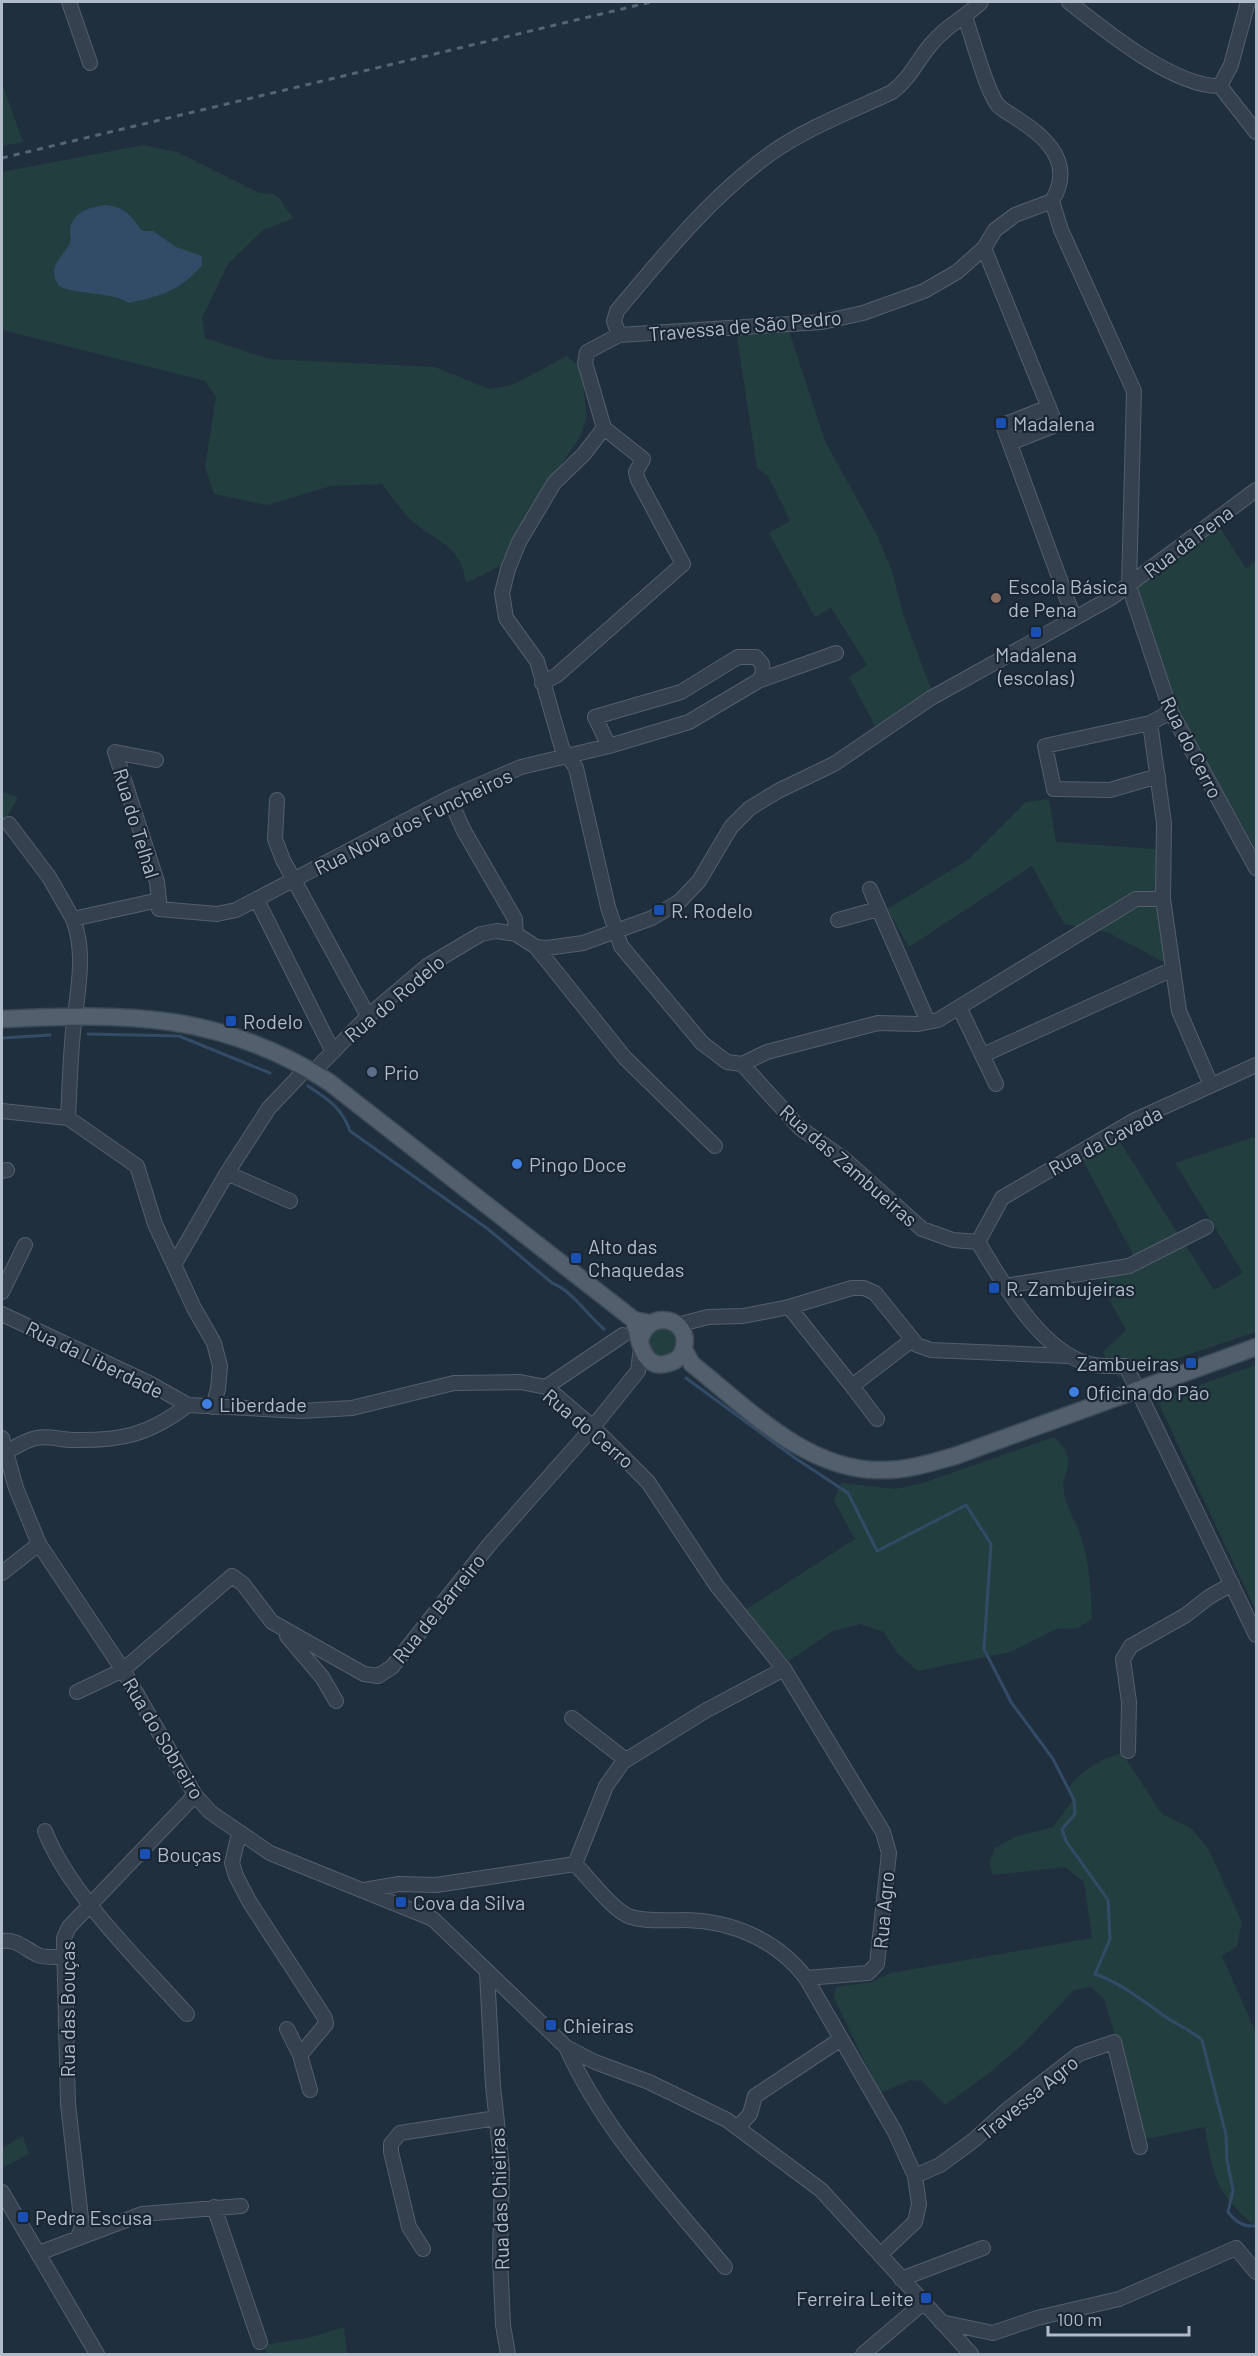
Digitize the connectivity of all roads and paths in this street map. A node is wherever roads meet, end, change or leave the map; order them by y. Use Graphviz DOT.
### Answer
graph roads {
  1 [pos="69,2"];
  2 [pos="981,2"];
  3 [pos="1069,2"];
  4 [pos="1248,2"];
  5 [pos="965,17"];
  6 [pos="90,63"];
  7 [pos="1220,86"];
  8 [pos="1257,132"];
  9 [pos="1052,201"];
  10 [pos="984,248"];
  11 [pos="619,335"];
  12 [pos="1049,407"];
  13 [pos="604,428"];
  14 [pos="1010,443"];
  15 [pos="1257,490"];
  16 [pos="1129,586"];
  17 [pos="1074,618"];
  18 [pos="836,653"];
  19 [pos="758,681"];
  20 [pos="542,683"];
  21 [pos="1171,712"];
  22 [pos="1150,723"];
  23 [pos="609,746"];
  24 [pos="567,756"];
  25 [pos="156,760"];
  26 [pos="1158,776"];
  27 [pos="449,798"];
  28 [pos="276,800"];
  29 [pos="9,824"];
  30 [pos="1257,868"];
  31 [pos="293,881"];
  32 [pos="870,889"];
  33 [pos="1162,899"];
  34 [pos="159,900"];
  35 [pos="257,900"];
  36 [pos="878,909"];
  37 [pos="73,918"];
  38 [pos="838,920"];
  39 [pos="616,930"];
  40 [pos="516,934"];
  41 [pos="536,947"];
  42 [pos="1173,969"];
  43 [pos="960,1009"];
  44 [pos="75,1016"];
  45 [pos="368,1016"];
  46 [pos="2,1019"];
  47 [pos="928,1022"];
  48 [pos="333,1052"];
  49 [pos="982,1054"];
  50 [pos="742,1064"];
  51 [pos="1257,1065"];
  52 [pos="310,1070"];
  53 [pos="996,1084"];
  54 [pos="1211,1085"];
  55 [pos="2,1111"];
  56 [pos="68,1118"];
  57 [pos="715,1146"];
  58 [pos="227,1173"];
  59 [pos="290,1201"];
  60 [pos="1206,1227"];
  61 [pos="978,1242"];
  62 [pos="25,1245"];
  63 [pos="174,1265"];
  64 [pos="1005,1286"];
  65 [pos="2,1292"];
  66 [pos="789,1306"];
  67 [pos="2,1314"];
  68 [pos="642,1322"];
  69 [pos="623,1335"];
  70 [pos="912,1340"];
  71 [pos="641,1344"];
  72 [pos="1257,1347"];
  73 [pos="679,1350"];
  74 [pos="1069,1356"];
  75 [pos="638,1371"];
  76 [pos="852,1386"];
  77 [pos="546,1387"];
  78 [pos="1139,1390"];
  79 [pos="188,1405"];
  80 [pos="213,1407"];
  81 [pos="877,1419"];
  82 [pos="593,1427"];
  83 [pos="4,1444"];
  84 [pos="39,1544"];
  85 [pos="2,1573"];
  86 [pos="1232,1584"];
  87 [pos="284,1629"];
  88 [pos="1257,1635"];
  89 [pos="784,1669"];
  90 [pos="123,1670"];
  91 [pos="77,1692"];
  92 [pos="336,1701"];
  93 [pos="572,1718"];
  94 [pos="1128,1751"];
  95 [pos="626,1760"];
  96 [pos="195,1795"];
  97 [pos="45,1831"];
  98 [pos="238,1833"];
  99 [pos="575,1864"];
  100 [pos="364,1890"];
  101 [pos="91,1904"];
  102 [pos="2,1941"];
  103 [pos="63,1958"];
  104 [pos="487,1972"];
  105 [pos="806,1978"];
  106 [pos="512,1998"];
  107 [pos="490,2008"];
  108 [pos="187,2014"];
  109 [pos="288,2029"];
  110 [pos="841,2039"];
  111 [pos="566,2047"];
  112 [pos="300,2055"];
  113 [pos="310,2090"];
  114 [pos="496,2118"];
  115 [pos="738,2127"];
  116 [pos="1140,2147"];
  117 [pos="915,2176"];
  118 [pos="2,2192"];
  119 [pos="241,2206"];
  120 [pos="214,2207"];
  121 [pos="78,2237"];
  122 [pos="983,2248"];
  123 [pos="423,2249"];
  124 [pos="39,2253"];
  125 [pos="880,2255"];
  126 [pos="725,2267"];
  127 [pos="1257,2272"];
  128 [pos="902,2279"];
  129 [pos="923,2303"];
  130 [pos="941,2322"];
  131 [pos="260,2342"];
  132 [pos="867,2353"];
  133 [pos="97,2355"];
  134 [pos="508,2355"];
  135 [pos="971,2355"];
  1 -- 6 [label="street"];
  2 -- 5 [label="street"];
  3 -- 7 [label="street"];
  4 -- 7 [label="street"];
  5 -- 9 [label="street"];
  5 -- 11 [label="street"];
  7 -- 8 [label="street"];
  9 -- 10 [label="street, Travessa de São Pedro"];
  9 -- 16 [label="street, Rua do Cerro"];
  10 -- 11 [label="street, Travessa de São Pedro"];
  10 -- 12 [label="street"];
  11 -- 13 [label="street"];
  12 -- 14 [label="street"];
  12 -- 14 [label="street"];
  13 -- 20 [label="street, Rua das Zambueiras"];
  13 -- 20 [label="street"];
  14 -- 17 [label="street"];
  15 -- 16 [label="street, Rua da Pena"];
  16 -- 17 [label="street, Rua da Pena"];
  16 -- 21 [label="street, Rua do Cerro"];
  17 -- 39 [label="street, Rua da Pena"];
  18 -- 19 [label="street, Rua Nova dos Funcheiros"];
  19 -- 23 [label="street, Rua Nova dos Funcheiros"];
  19 -- 23 [label="street"];
  20 -- 24 [label="street, Rua das Zambueiras"];
  21 -- 22 [label="street"];
  21 -- 30 [label="street, Rua do Cerro"];
  22 -- 26 [label="street"];
  22 -- 26 [label="street"];
  23 -- 24 [label="street, Rua Nova dos Funcheiros"];
  24 -- 27 [label="street, Rua Nova dos Funcheiros"];
  24 -- 39 [label="street, Rua das Zambueiras"];
  25 -- 34 [label="street, Rua do Telhal"];
  26 -- 33 [label="street"];
  27 -- 31 [label="street, Rua Nova dos Funcheiros"];
  27 -- 40 [label="street"];
  28 -- 31 [label="street"];
  29 -- 37 [label="street"];
  31 -- 35 [label="street, Rua Nova dos Funcheiros"];
  31 -- 45 [label="street"];
  32 -- 36 [label="street"];
  33 -- 42 [label="street"];
  33 -- 43 [label="street"];
  34 -- 35 [label="street, Rua Nova dos Funcheiros"];
  34 -- 37 [label="street, Rua do Telhal"];
  35 -- 48 [label="street"];
  36 -- 38 [label="street"];
  36 -- 47 [label="street"];
  37 -- 44 [label="street"];
  39 -- 41 [label="street"];
  39 -- 50 [label="street, Rua das Zambueiras"];
  40 -- 41 [label="street"];
  40 -- 45 [label="street, Rua do Rodelo"];
  41 -- 57 [label="street"];
  42 -- 49 [label="street"];
  42 -- 54 [label="street"];
  43 -- 47 [label="street"];
  43 -- 49 [label="street"];
  44 -- 46 [label="main road"];
  44 -- 52 [label="main road"];
  44 -- 56 [label="street"];
  45 -- 48 [label="street, Rua do Rodelo"];
  47 -- 50 [label="street"];
  48 -- 52 [label="street, Rua do Rodelo"];
  49 -- 53 [label="street"];
  50 -- 61 [label="street, Rua das Zambueiras"];
  51 -- 54 [label="street, Rua da Cavada"];
  52 -- 58 [label="street, Rua do Rodelo"];
  52 -- 68 [label="main road"];
  54 -- 61 [label="street, Rua da Cavada"];
  55 -- 56 [label="street"];
  56 -- 63 [label="street"];
  58 -- 59 [label="street"];
  58 -- 63 [label="street, Rua do Rodelo"];
  60 -- 64 [label="street"];
  61 -- 64 [label="street"];
  62 -- 65 [label="street"];
  63 -- 80 [label="street"];
  64 -- 74 [label="street"];
  66 -- 70 [label="street"];
  66 -- 73 [label="street"];
  66 -- 76 [label="street"];
  67 -- 79 [label="street, Rua da Liberdade"];
  68 -- 71 [label="main road"];
  68 -- 73 [label="main road"];
  69 -- 77 [label="street"];
  70 -- 74 [label="street"];
  70 -- 76 [label="street"];
  71 -- 73 [label="main road"];
  71 -- 75 [label="street"];
  72 -- 78 [label="main road"];
  73 -- 75 [label="street"];
  73 -- 78 [label="main road"];
  74 -- 78 [label="street"];
  75 -- 82 [label="street, Rua de Barreiro"];
  76 -- 81 [label="street"];
  77 -- 80 [label="street, Rua do Cerro"];
  77 -- 82 [label="street, Rua do Cerro"];
  78 -- 86 [label="street"];
  79 -- 80 [label="street, Rua do Cerro"];
  79 -- 83 [label="street"];
  82 -- 87 [label="street, Rua de Barreiro"];
  82 -- 89 [label="street, Rua do Cerro"];
  83 -- 84 [label="street, Rua do Sobreiro"];
  84 -- 85 [label="street"];
  84 -- 90 [label="street, Rua do Sobreiro"];
  86 -- 88 [label="street"];
  86 -- 94 [label="street"];
  87 -- 90 [label="street, Rua de Barreiro"];
  87 -- 92 [label="street"];
  89 -- 95 [label="street"];
  89 -- 105 [label="street, Rua Agro"];
  90 -- 91 [label="street"];
  90 -- 96 [label="street, Rua do Sobreiro"];
  93 -- 95 [label="street"];
  95 -- 99 [label="street"];
  96 -- 98 [label="street, Rua do Sobreiro"];
  96 -- 101 [label="street, Rua das Bouças"];
  97 -- 101 [label="street"];
  98 -- 100 [label="street, Rua do Sobreiro"];
  98 -- 112 [label="street"];
  99 -- 100 [label="street"];
  99 -- 105 [label="street"];
  100 -- 104 [label="street, Rua do Sobreiro"];
  101 -- 103 [label="street, Rua das Bouças"];
  101 -- 108 [label="street"];
  102 -- 103 [label="street"];
  103 -- 121 [label="street, Rua das Bouças"];
  104 -- 106 [label="street, Rua do Sobreiro"];
  104 -- 107 [label="street, Rua das Chieiras"];
  105 -- 110 [label="street"];
  106 -- 107 [label="street"];
  106 -- 111 [label="street, Rua do Sobreiro"];
  107 -- 114 [label="street, Rua das Chieiras"];
  109 -- 112 [label="street"];
  110 -- 115 [label="street"];
  110 -- 117 [label="street"];
  111 -- 115 [label="street"];
  111 -- 126 [label="street"];
  112 -- 113 [label="street"];
  114 -- 123 [label="street"];
  114 -- 134 [label="street, Rua das Chieiras"];
  115 -- 125 [label="street"];
  116 -- 117 [label="street, Travessa Agro"];
  117 -- 125 [label="street"];
  118 -- 124 [label="street"];
  119 -- 120 [label="street"];
  120 -- 121 [label="street"];
  120 -- 131 [label="street"];
  121 -- 124 [label="street"];
  122 -- 128 [label="street"];
  124 -- 133 [label="street"];
  125 -- 128 [label="street"];
  127 -- 130 [label="street"];
  128 -- 129 [label="street"];
  129 -- 130 [label="street"];
  129 -- 132 [label="street"];
  130 -- 135 [label="street"];
}
